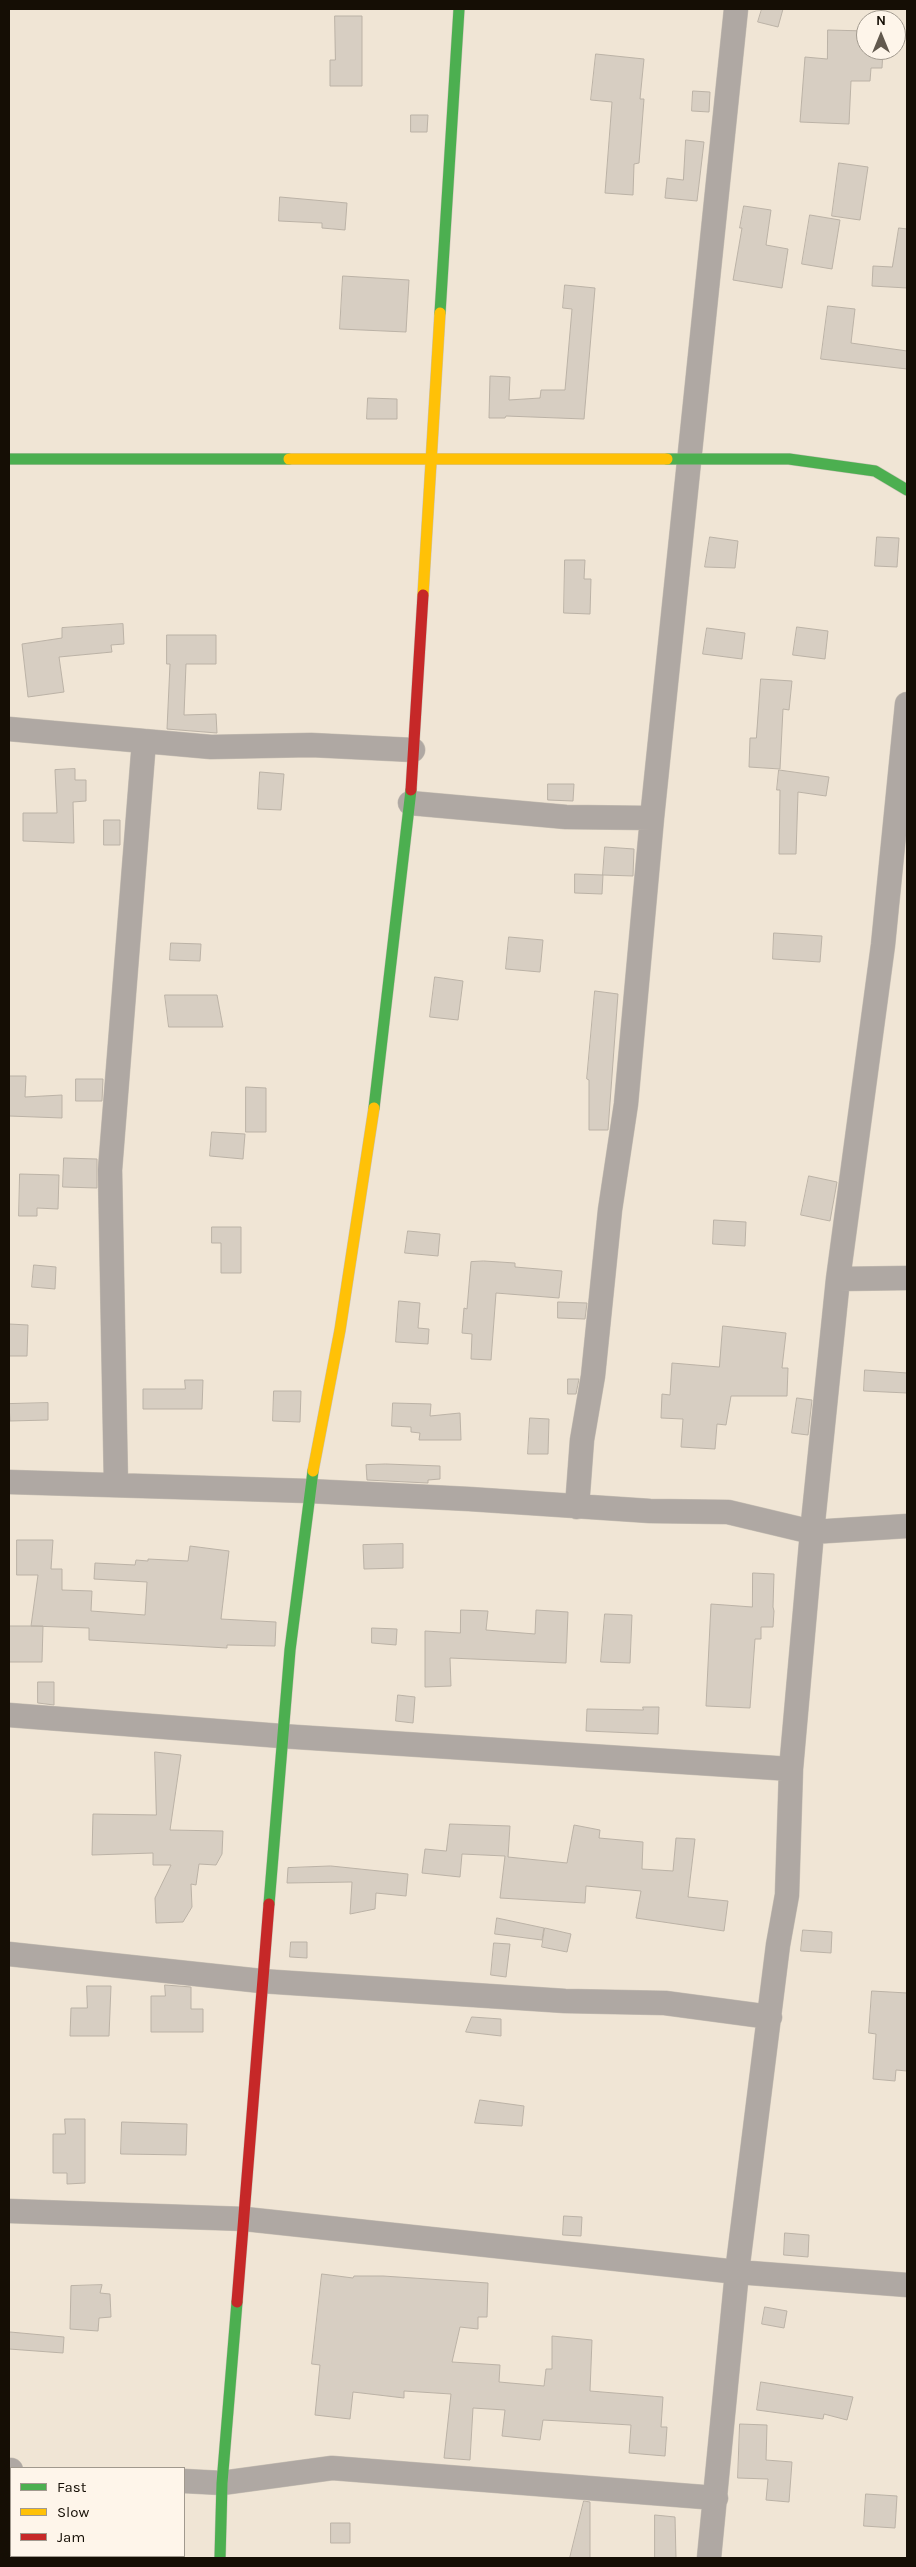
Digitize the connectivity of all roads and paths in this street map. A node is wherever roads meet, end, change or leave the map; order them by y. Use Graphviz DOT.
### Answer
graph roads {
  1 [pos="459,9"];
  2 [pos="736,9"];
  3 [pos="9,459"];
  4 [pos="433,459"];
  5 [pos="688,459"];
  6 [pos="907,490"];
  7 [pos="907,704"];
  8 [pos="9,729"];
  9 [pos="144,741"];
  10 [pos="413,750"];
  11 [pos="410,803"];
  12 [pos="652,818"];
  13 [pos="907,1278"];
  14 [pos="838,1280"];
  15 [pos="9,1482"];
  16 [pos="116,1485"];
  17 [pos="309,1491"];
  18 [pos="577,1507"];
  19 [pos="907,1526"];
  20 [pos="812,1532"];
  21 [pos="9,1714"];
  22 [pos="282,1736"];
  23 [pos="791,1769"];
  24 [pos="9,1954"];
  25 [pos="261,1981"];
  26 [pos="770,2017"];
  27 [pos="9,2211"];
  28 [pos="245,2219"];
  29 [pos="737,2272"];
  30 [pos="907,2285"];
  31 [pos="185,2481"];
  32 [pos="222,2483"];
  33 [pos="716,2498"];
  34 [pos="220,2558"];
  35 [pos="710,2558"];
  1 -- 4 [label="street"];
  2 -- 5 [label="street"];
  3 -- 4 [label="street"];
  4 -- 5 [label="street"];
  4 -- 10 [label="street"];
  5 -- 6 [label="street"];
  5 -- 12 [label="street"];
  7 -- 14 [label="street"];
  8 -- 9 [label="street"];
  9 -- 10 [label="street"];
  9 -- 16 [label="street"];
  10 -- 11 [label="street"];
  11 -- 12 [label="street"];
  11 -- 17 [label="street"];
  12 -- 18 [label="street"];
  13 -- 14 [label="street"];
  14 -- 20 [label="street"];
  15 -- 16 [label="street"];
  16 -- 17 [label="street"];
  17 -- 18 [label="street"];
  17 -- 22 [label="street"];
  18 -- 20 [label="street"];
  19 -- 20 [label="street"];
  20 -- 23 [label="street"];
  21 -- 22 [label="street"];
  22 -- 23 [label="street"];
  22 -- 25 [label="street"];
  23 -- 26 [label="street"];
  24 -- 25 [label="street"];
  25 -- 26 [label="street"];
  25 -- 28 [label="street"];
  26 -- 29 [label="street"];
  27 -- 28 [label="street"];
  28 -- 29 [label="street"];
  28 -- 32 [label="street"];
  29 -- 30 [label="street"];
  29 -- 33 [label="street"];
  31 -- 32 [label="street"];
  32 -- 33 [label="street"];
  32 -- 34 [label="street"];
  33 -- 35 [label="street"];
}
